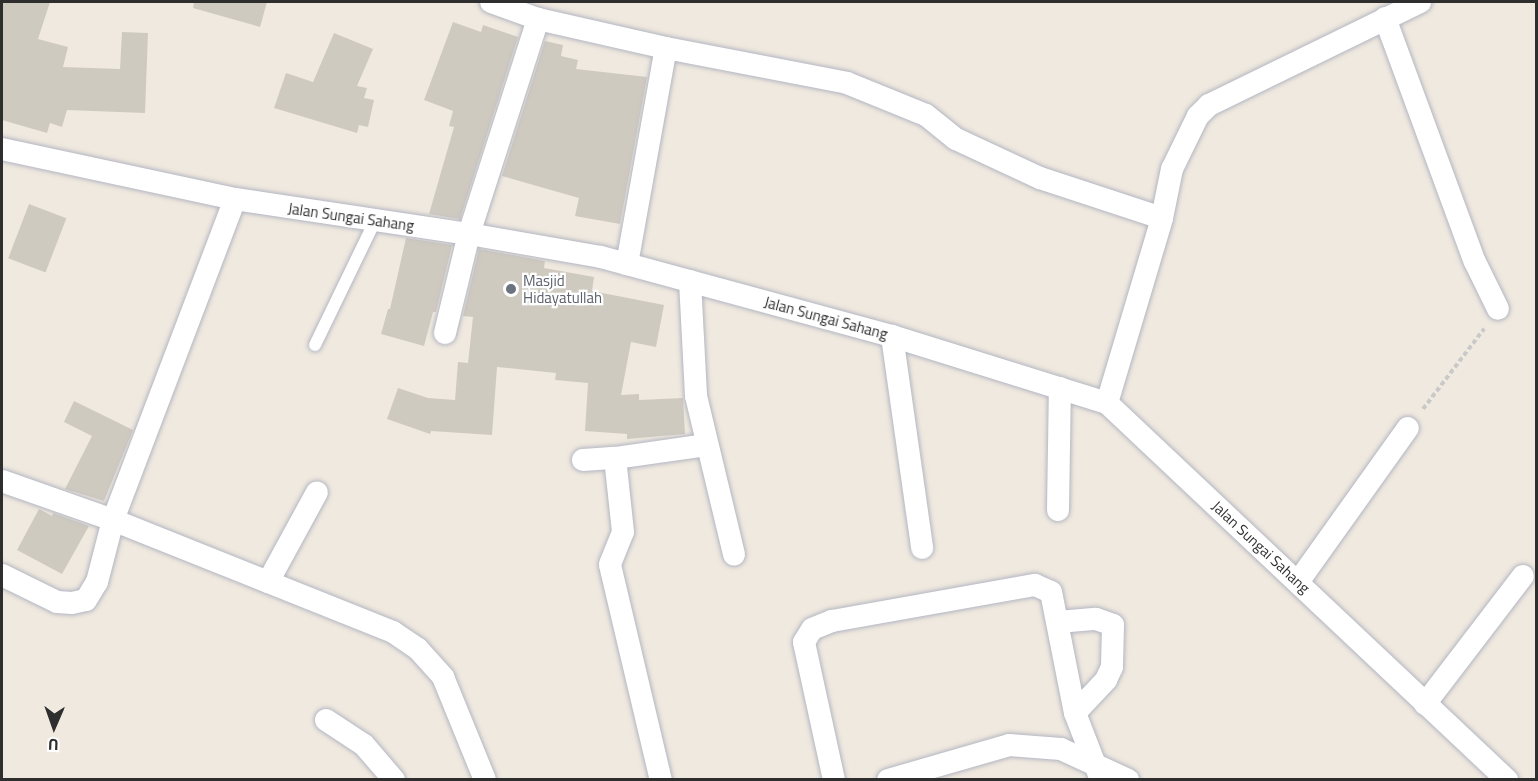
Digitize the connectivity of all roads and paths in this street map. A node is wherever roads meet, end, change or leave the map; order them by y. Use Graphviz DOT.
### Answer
graph roads {
  1 [pos="491,2"];
  2 [pos="1420,2"];
  3 [pos="1385,18"];
  4 [pos="538,20"];
  5 [pos="666,48"];
  6 [pos="2,148"];
  7 [pos="235,199"];
  8 [pos="1162,219"];
  9 [pos="375,221"];
  10 [pos="469,234"];
  11 [pos="627,264"];
  12 [pos="690,281"];
  13 [pos="1498,309"];
  14 [pos="445,333"];
  15 [pos="892,336"];
  16 [pos="315,345"];
  17 [pos="1060,388"];
  18 [pos="1107,403"];
  19 [pos="1407,428"];
  20 [pos="706,445"];
  21 [pos="615,458"];
  22 [pos="583,460"];
  23 [pos="2,480"];
  24 [pos="317,492"];
  25 [pos="1058,510"];
  26 [pos="113,519"];
  27 [pos="922,548"];
  28 [pos="734,554"];
  29 [pos="2,575"];
  30 [pos="1524,576"];
  31 [pos="268,582"];
  32 [pos="1298,582"];
  33 [pos="1058,622"];
  34 [pos="1425,704"];
  35 [pos="1075,712"];
  36 [pos="326,720"];
  37 [pos="1099,773"];
  38 [pos="394,780"];
  39 [pos="485,780"];
  40 [pos="661,780"];
  41 [pos="834,780"];
  42 [pos="888,780"];
  43 [pos="1128,780"];
  44 [pos="1507,780"];
  1 -- 4 [label="street"];
  2 -- 3 [label="street"];
  3 -- 8 [label="street"];
  3 -- 13 [label="street"];
  4 -- 5 [label="street"];
  4 -- 10 [label="street"];
  5 -- 8 [label="street"];
  5 -- 11 [label="street"];
  6 -- 7 [label="street, Jalan Sungai Sahang"];
  7 -- 9 [label="street, Jalan Sungai Sahang"];
  7 -- 26 [label="street"];
  8 -- 18 [label="street"];
  9 -- 10 [label="street, Jalan Sungai Sahang"];
  9 -- 16 [label="lane"];
  10 -- 11 [label="street, Jalan Sungai Sahang"];
  10 -- 14 [label="street"];
  11 -- 12 [label="street, Jalan Sungai Sahang"];
  12 -- 15 [label="street, Jalan Sungai Sahang"];
  12 -- 20 [label="street"];
  13 -- 19 [label="path"];
  15 -- 17 [label="street, Jalan Sungai Sahang"];
  15 -- 27 [label="street"];
  17 -- 18 [label="street, Jalan Sungai Sahang"];
  17 -- 25 [label="street"];
  18 -- 32 [label="street, Jalan Sungai Sahang"];
  19 -- 32 [label="street"];
  20 -- 21 [label="street"];
  20 -- 28 [label="street"];
  21 -- 22 [label="street"];
  21 -- 40 [label="street"];
  23 -- 26 [label="street"];
  24 -- 31 [label="street"];
  26 -- 29 [label="street"];
  26 -- 31 [label="street"];
  30 -- 34 [label="street"];
  31 -- 39 [label="street"];
  32 -- 34 [label="street, Jalan Sungai Sahang"];
  33 -- 35 [label="street"];
  33 -- 35 [label="street"];
  33 -- 41 [label="street"];
  34 -- 44 [label="street, Jalan Sungai Sahang"];
  35 -- 37 [label="street"];
  36 -- 38 [label="street"];
  37 -- 42 [label="street"];
  37 -- 43 [label="street"];
}
